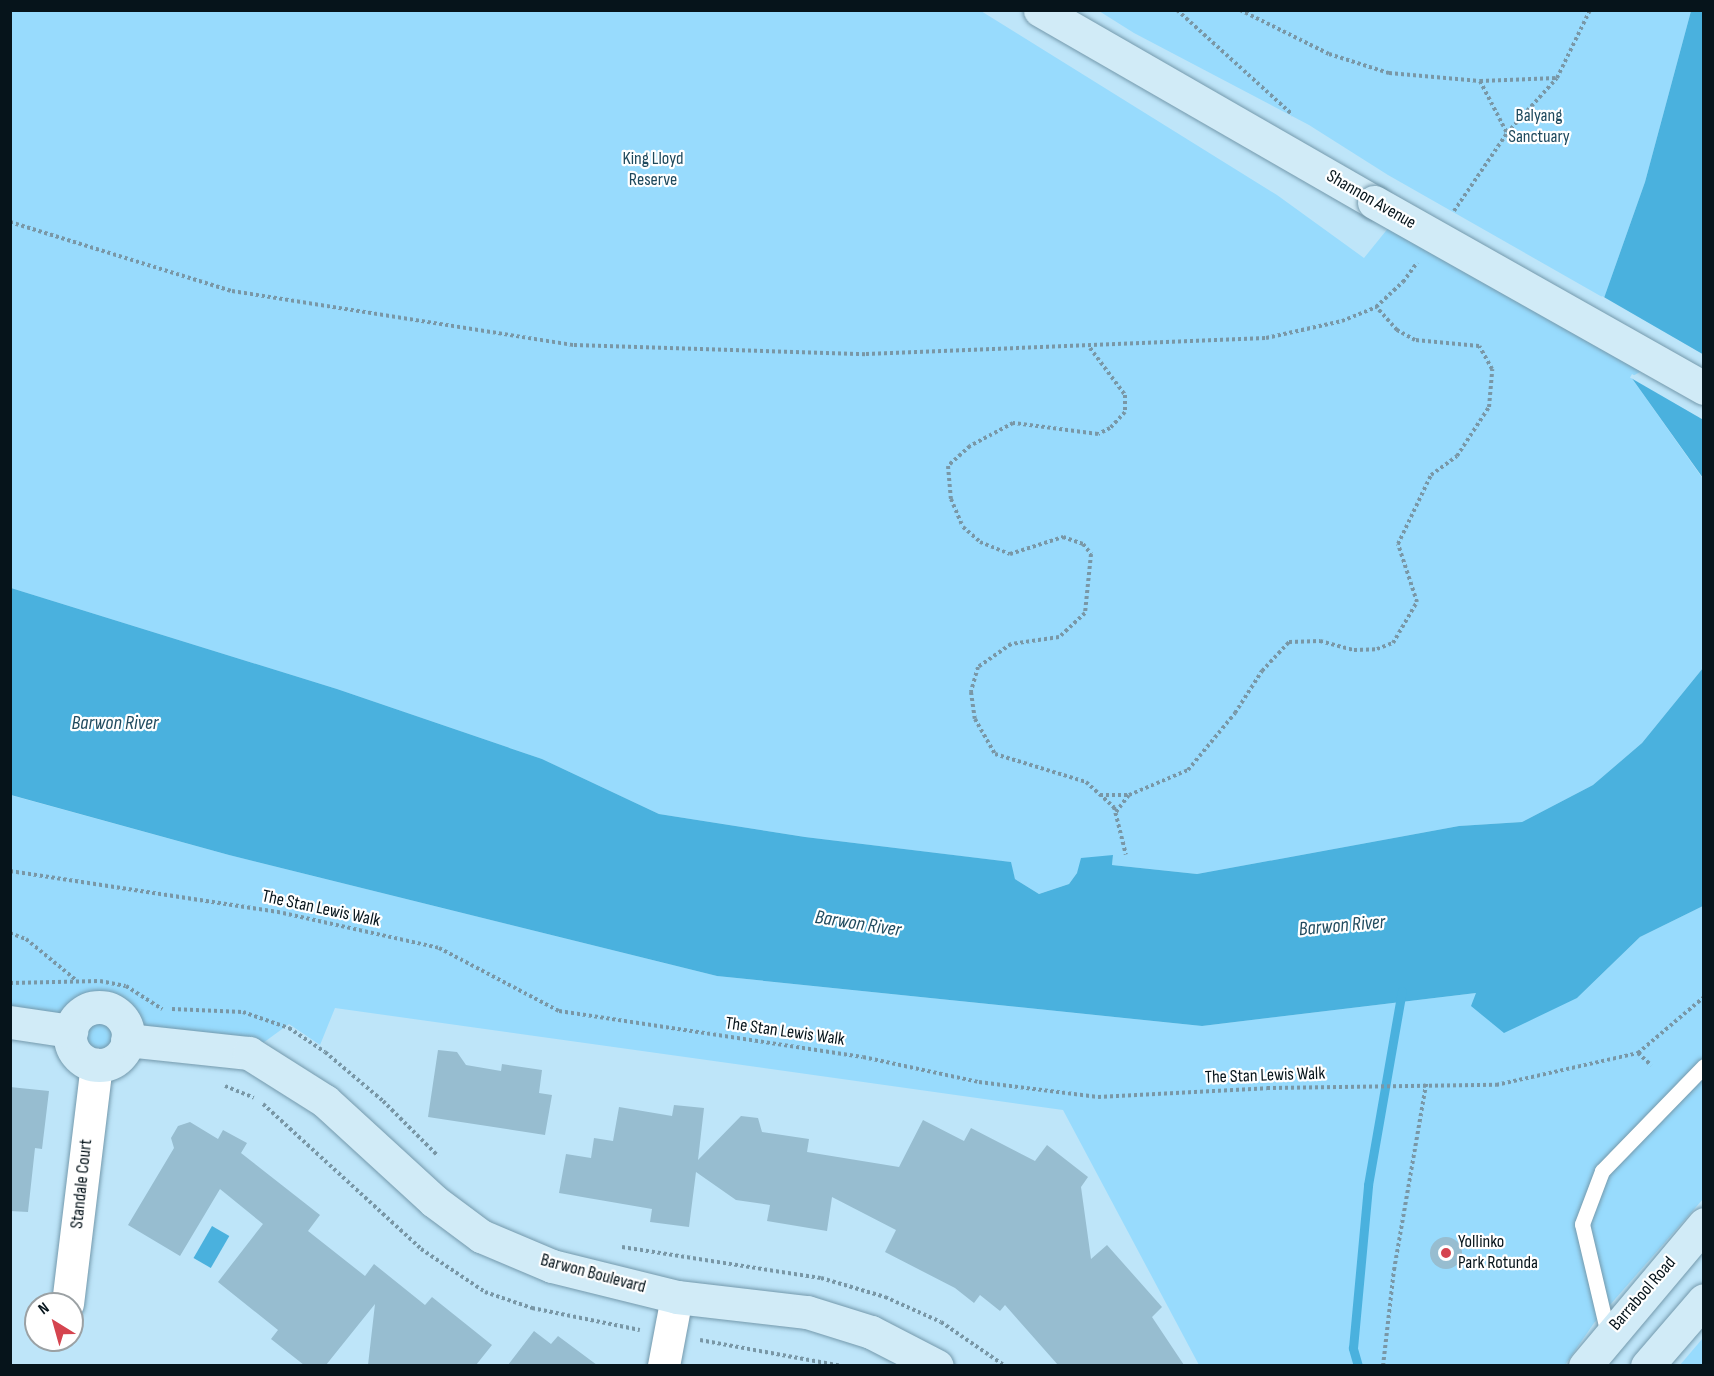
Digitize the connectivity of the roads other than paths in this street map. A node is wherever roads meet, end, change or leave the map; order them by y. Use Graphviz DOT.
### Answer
graph roads {
  1 [pos="1041,10"];
  2 [pos="1704,388"];
  3 [pos="10,1022"];
  4 [pos="71,1031"];
  5 [pos="127,1040"];
  6 [pos="97,1065"];
  7 [pos="1704,1066"];
  8 [pos="1704,1224"];
  9 [pos="69,1292"];
  10 [pos="677,1296"];
  11 [pos="1704,1300"];
  12 [pos="1608,1334"];
  13 [pos="664,1365"];
  14 [pos="937,1365"];
  15 [pos="1585,1365"];
  16 [pos="1647,1365"];
  1 -- 2 [label="street, Shannon Avenue, bridge"];
  3 -- 4 [label="street"];
  4 -- 5 [label="street"];
  4 -- 6 [label="street"];
  5 -- 6 [label="street"];
  5 -- 10 [label="street, Barwon Boulevard"];
  6 -- 9 [label="street, Standale Court"];
  7 -- 12 [label="lane"];
  8 -- 12 [label="street, Barrabool Road"];
  10 -- 13 [label="street"];
  10 -- 14 [label="street, Barwon Boulevard"];
  11 -- 16 [label="street"];
  12 -- 15 [label="street, Barrabool Road"];
}
